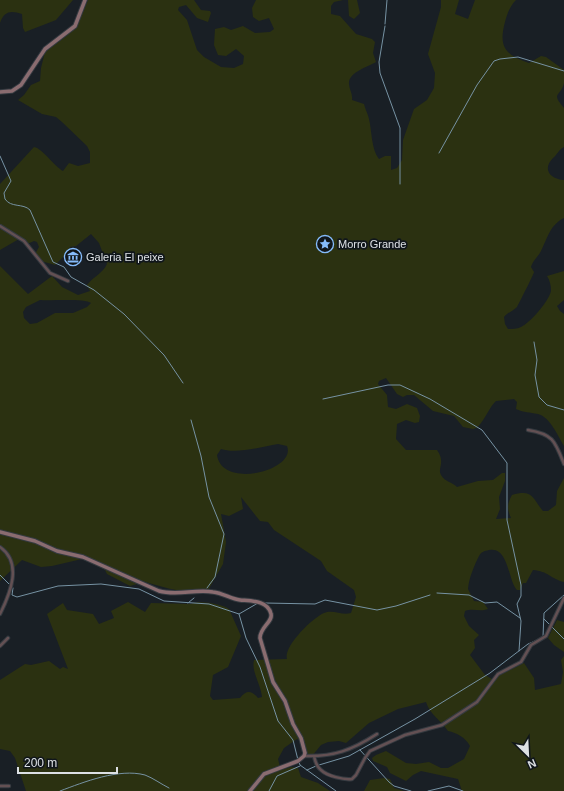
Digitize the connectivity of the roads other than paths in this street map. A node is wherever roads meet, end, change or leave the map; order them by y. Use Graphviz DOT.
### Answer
graph roads {
  1 [pos="85,0"];
  2 [pos="0,92"];
  3 [pos="0,226"];
  4 [pos="68,281"];
  5 [pos="528,430"];
  6 [pos="564,464"];
  7 [pos="0,532"];
  8 [pos="0,547"];
  9 [pos="564,598"];
  10 [pos="0,614"];
  11 [pos="8,638"];
  12 [pos="0,646"];
  13 [pos="377,734"];
  14 [pos="304,756"];
  15 [pos="314,756"];
  16 [pos="0,786"];
  17 [pos="9,786"];
  18 [pos="250,791"];
  1 -- 2 [label="street"];
  3 -- 4 [label="street"];
  5 -- 6 [label="street"];
  7 -- 14 [label="street"];
  8 -- 10 [label="street"];
  9 -- 15 [label="street"];
  11 -- 12 [label="street"];
  13 -- 15 [label="street"];
  14 -- 15 [label="street"];
  14 -- 18 [label="street"];
  16 -- 17 [label="street"];
}
